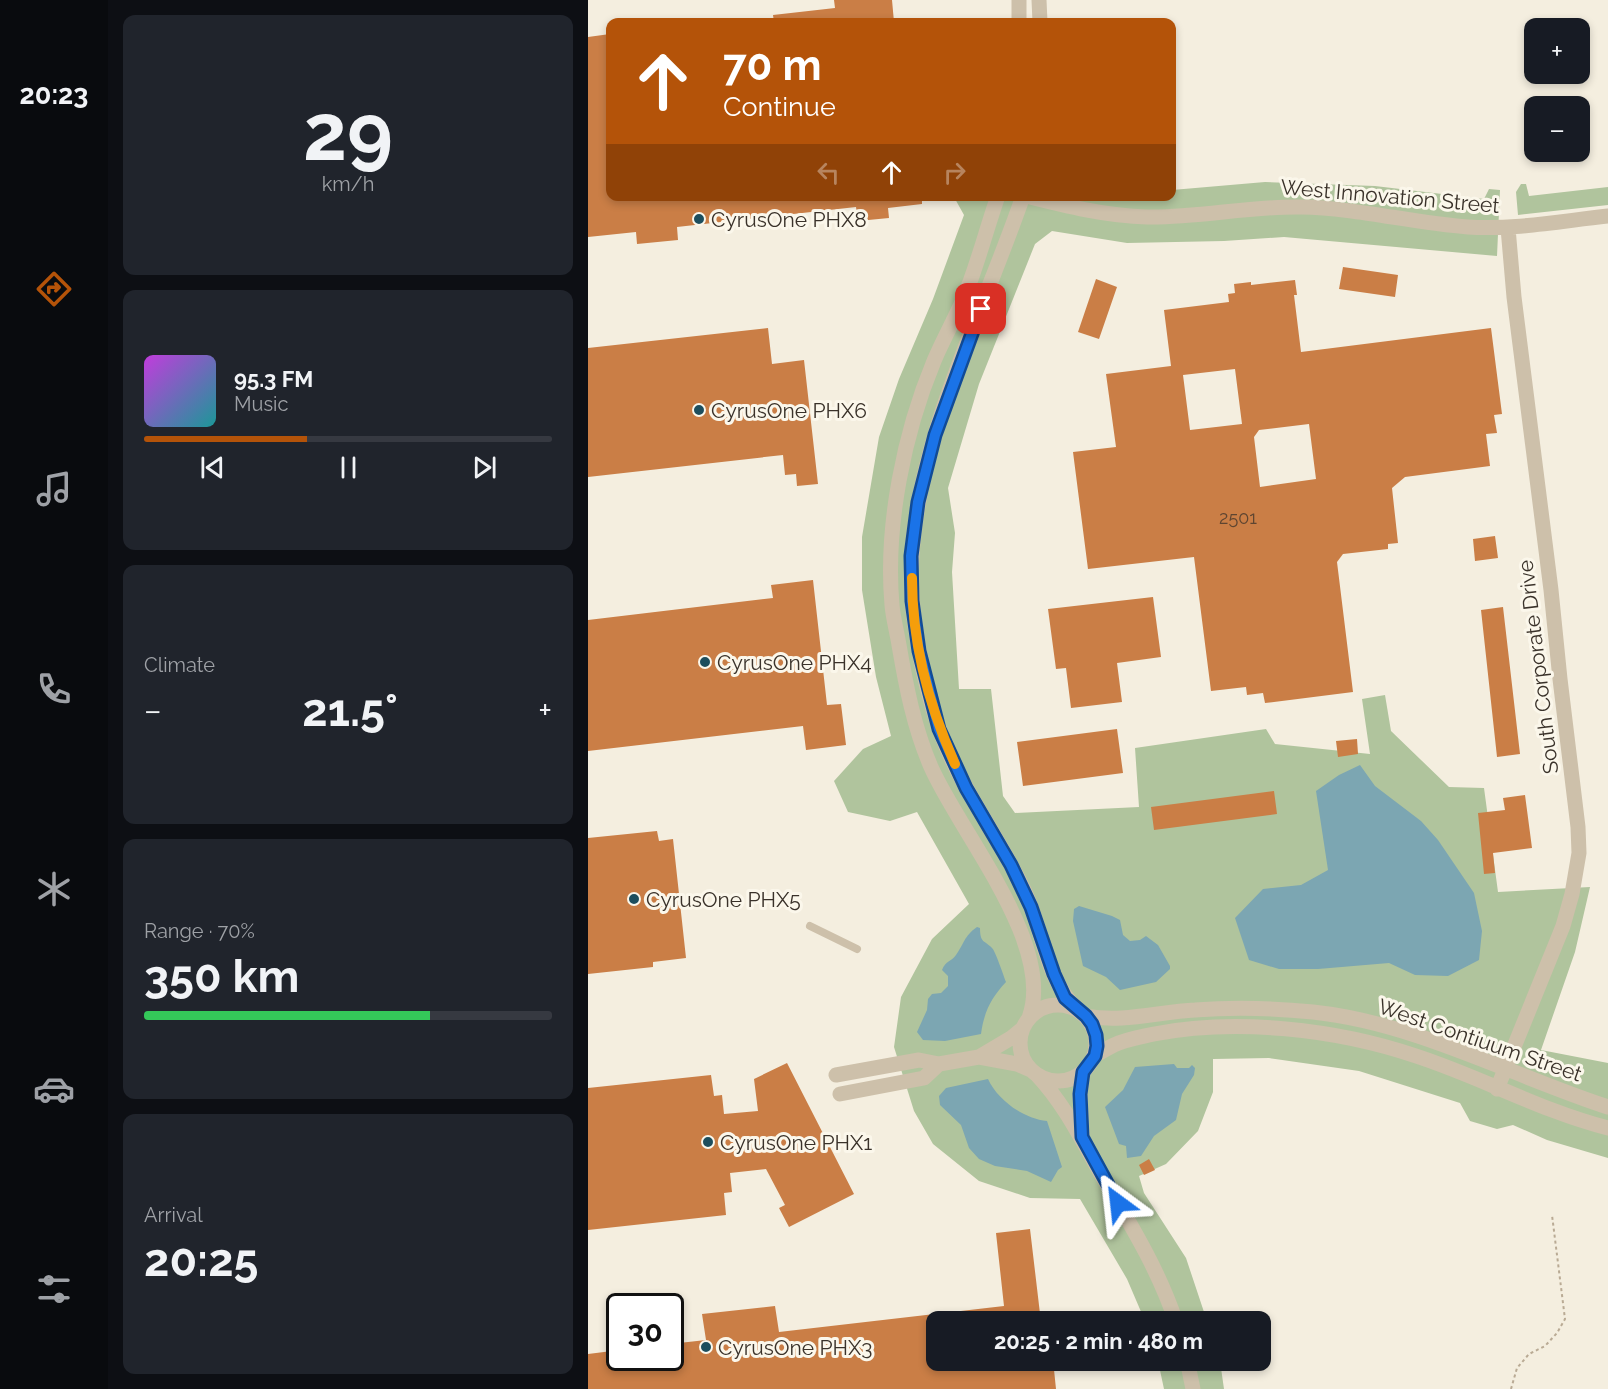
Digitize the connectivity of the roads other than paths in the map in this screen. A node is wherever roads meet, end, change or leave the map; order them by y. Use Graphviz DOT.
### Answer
graph roads {
  1 [pos="1019,0"];
  2 [pos="1039,0"];
  3 [pos="1019,18"];
  4 [pos="1040,18"];
  5 [pos="996,201"];
  6 [pos="1023,201"];
  7 [pos="1049,201"];
  8 [pos="1608,216"];
  9 [pos="1508,228"];
  10 [pos="810,926"];
  11 [pos="857,949"];
  12 [pos="1081,1012"];
  13 [pos="1026,1023"];
  14 [pos="1095,1056"];
  15 [pos="979,1057"];
  16 [pos="939,1064"];
  17 [pos="1506,1069"];
  18 [pos="1033,1072"];
  19 [pos="1083,1072"];
  20 [pos="836,1075"];
  21 [pos="1497,1089"];
  22 [pos="840,1094"];
  23 [pos="1608,1107"];
  24 [pos="1608,1128"];
  25 [pos="1082,1137"];
  26 [pos="1172,1311"];
  27 [pos="1189,1371"];
  28 [pos="1193,1389"];
  1 -- 3 [label="street"];
  2 -- 4 [label="street"];
  5 -- 13 [label="street"];
  6 -- 12 [label="street"];
  7 -- 9 [label="street, West Innovation Street"];
  8 -- 9 [label="street, West Innovation Street"];
  9 -- 17 [label="street, South Corporate Drive"];
  10 -- 11 [label="lane"];
  12 -- 13 [label="street"];
  12 -- 14 [label="street"];
  12 -- 17 [label="street, West Contiuum Street"];
  13 -- 15 [label="street"];
  13 -- 18 [label="street"];
  14 -- 19 [label="street"];
  14 -- 21 [label="street, West Contiuum Street"];
  15 -- 16 [label="street"];
  15 -- 18 [label="street"];
  16 -- 20 [label="street"];
  16 -- 22 [label="street"];
  17 -- 21 [label="street, South Corporate Drive"];
  17 -- 23 [label="street, West Contiuum Street"];
  18 -- 19 [label="street"];
  18 -- 25 [label="street"];
  19 -- 25 [label="street"];
  21 -- 24 [label="street, West Contiuum Street"];
  25 -- 26 [label="street"];
  27 -- 28 [label="street"];
}
